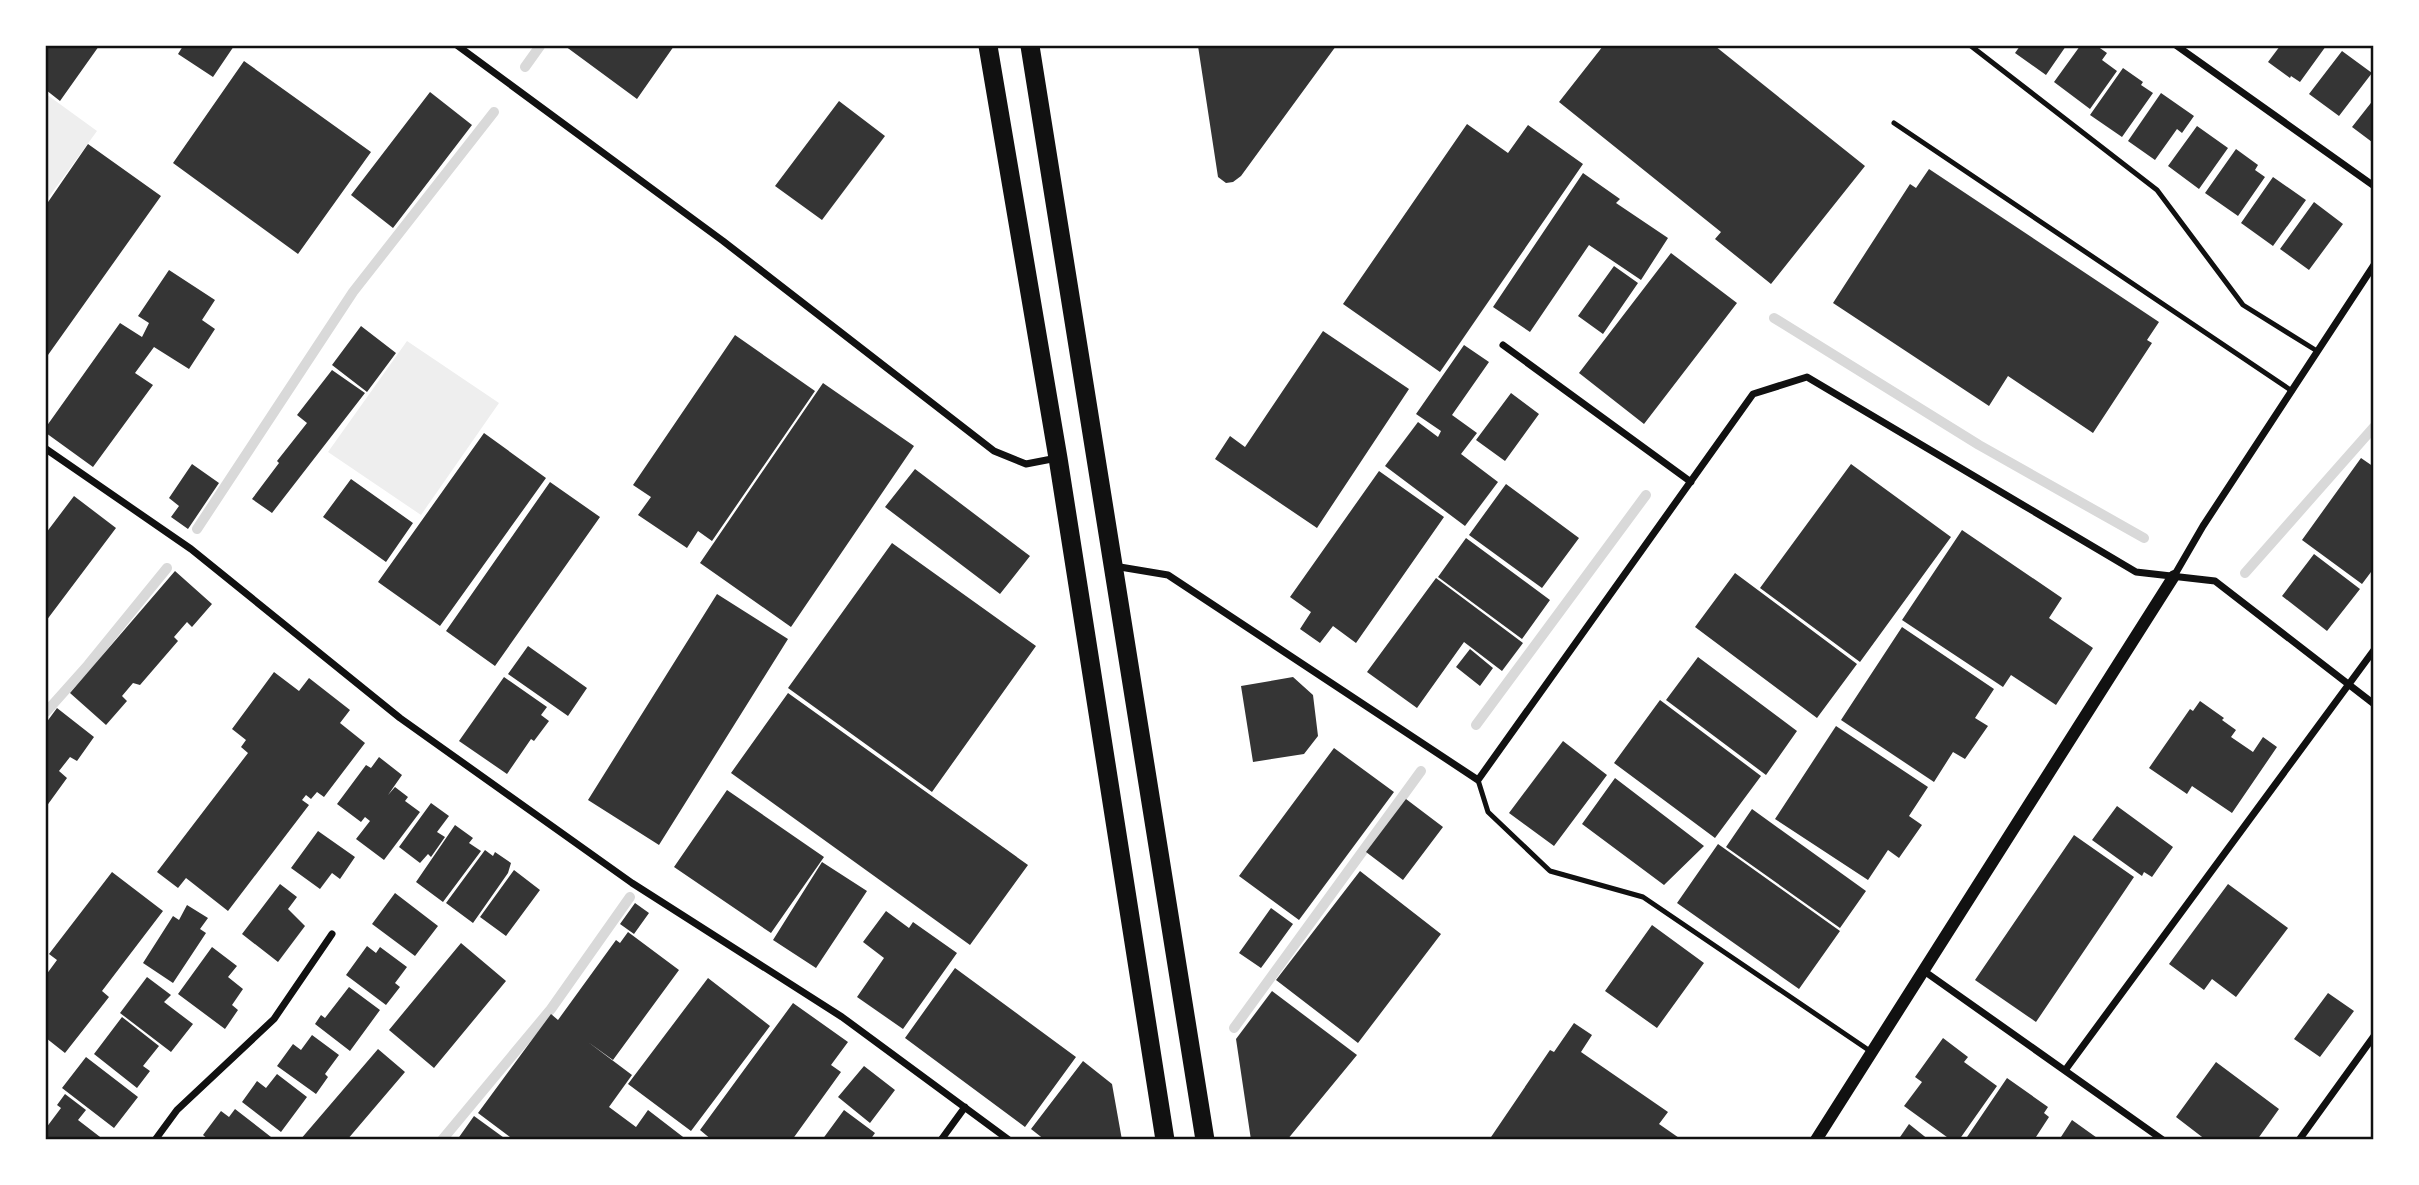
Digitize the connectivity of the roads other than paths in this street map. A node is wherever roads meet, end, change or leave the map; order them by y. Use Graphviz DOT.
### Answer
graph roads {
  1 [pos="458,46"];
  2 [pos="988,46"];
  3 [pos="1030,46"];
  4 [pos="1971,46"];
  5 [pos="2177,46"];
  6 [pos="1894,123"];
  7 [pos="2374,186"];
  8 [pos="2374,265"];
  9 [pos="1503,345"];
  10 [pos="2317,351"];
  11 [pos="2292,391"];
  12 [pos="46,449"];
  13 [pos="1058,458"];
  14 [pos="1691,482"];
  15 [pos="1114,566"];
  16 [pos="2174,576"];
  17 [pos="2374,650"];
  18 [pos="2347,685"];
  19 [pos="2374,704"];
  20 [pos="1478,780"];
  21 [pos="332,934"];
  22 [pos="1924,971"];
  23 [pos="2374,1036"];
  24 [pos="1872,1052"];
  25 [pos="2066,1069"];
  26 [pos="965,1107"];
  27 [pos="155,1139"];
  28 [pos="941,1139"];
  29 [pos="1009,1139"];
  30 [pos="1165,1139"];
  31 [pos="1206,1139"];
  32 [pos="1816,1139"];
  33 [pos="2163,1139"];
  34 [pos="2299,1139"];
  1 -- 13 [label="street"];
  2 -- 13 [label="highway"];
  3 -- 15 [label="highway"];
  4 -- 10 [label="lane"];
  5 -- 7 [label="street"];
  6 -- 11 [label="lane"];
  8 -- 10 [label="street"];
  9 -- 14 [label="street"];
  10 -- 11 [label="street"];
  11 -- 16 [label="street"];
  12 -- 26 [label="street"];
  13 -- 30 [label="highway"];
  14 -- 16 [label="street"];
  14 -- 20 [label="street"];
  15 -- 20 [label="street"];
  15 -- 31 [label="highway"];
  16 -- 18 [label="street"];
  16 -- 22 [label="street"];
  17 -- 18 [label="street"];
  18 -- 19 [label="street"];
  18 -- 25 [label="street"];
  20 -- 24 [label="lane"];
  21 -- 27 [label="street"];
  22 -- 24 [label="street"];
  22 -- 25 [label="street"];
  23 -- 34 [label="street"];
  24 -- 32 [label="street"];
  25 -- 33 [label="street"];
  26 -- 28 [label="street"];
  26 -- 29 [label="street"];
}
